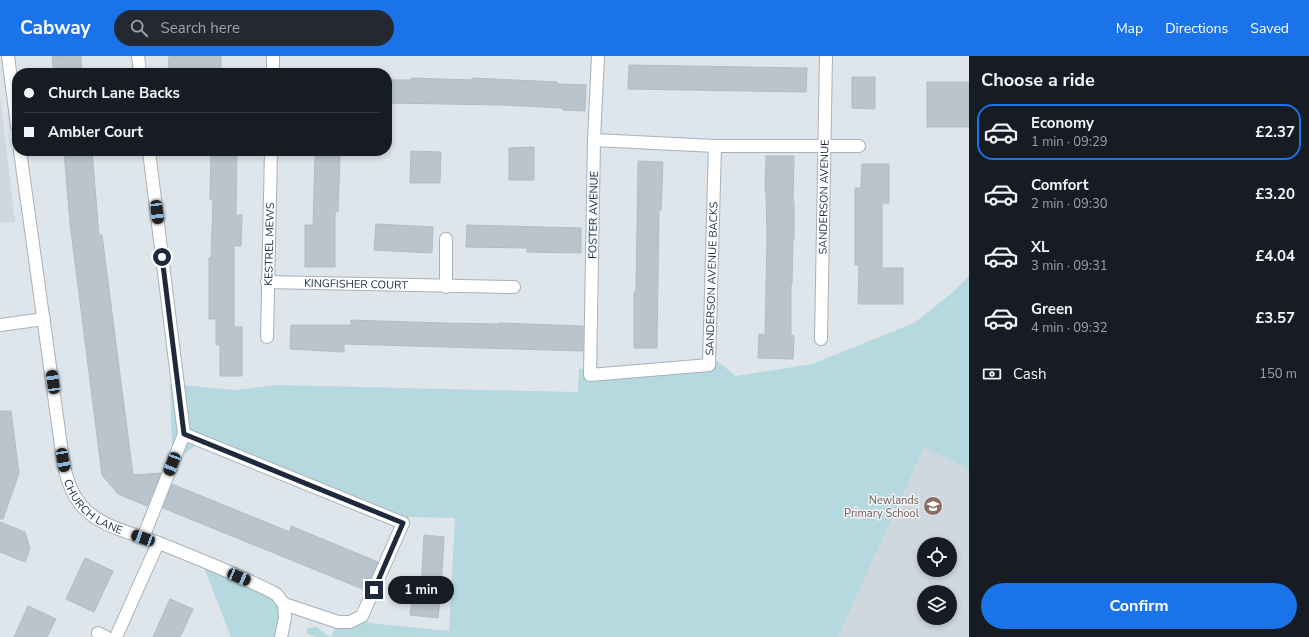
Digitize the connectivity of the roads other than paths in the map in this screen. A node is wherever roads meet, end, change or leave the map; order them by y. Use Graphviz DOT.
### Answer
graph roads {
  1 [pos="8,56"];
  2 [pos="138,56"];
  3 [pos="273,56"];
  4 [pos="598,56"];
  5 [pos="826,56"];
  6 [pos="139,68"];
  7 [pos="273,68"];
  8 [pos="12,87"];
  9 [pos="594,140"];
  10 [pos="715,146"];
  11 [pos="824,146"];
  12 [pos="859,146"];
  13 [pos="21,156"];
  14 [pos="150,156"];
  15 [pos="271,156"];
  16 [pos="446,239"];
  17 [pos="267,282"];
  18 [pos="446,286"];
  19 [pos="514,287"];
  20 [pos="44,319"];
  21 [pos="0,325"];
  22 [pos="267,337"];
  23 [pos="821,339"];
  24 [pos="590,375"];
  25 [pos="184,434"];
  26 [pos="143,538"];
  27 [pos="158,543"];
  28 [pos="284,604"];
  29 [pos="116,637"];
  30 [pos="281,637"];
  1 -- 8 [label="street"];
  2 -- 6 [label="street"];
  3 -- 7 [label="street"];
  4 -- 9 [label="street, FOSTER AVENUE"];
  5 -- 11 [label="street, SANDERSON AVENUE"];
  9 -- 10 [label="street"];
  9 -- 24 [label="street, FOSTER AVENUE"];
  10 -- 11 [label="street"];
  10 -- 24 [label="street, SANDERSON AVENUE BACKS"];
  11 -- 12 [label="street"];
  11 -- 23 [label="street, SANDERSON AVENUE"];
  13 -- 20 [label="street, CHURCH LANE"];
  14 -- 25 [label="street"];
  15 -- 17 [label="street, KESTREL MEWS"];
  16 -- 18 [label="street"];
  17 -- 18 [label="street, KINGFISHER COURT"];
  17 -- 22 [label="street, KESTREL MEWS"];
  18 -- 19 [label="street, KINGFISHER COURT"];
  20 -- 21 [label="street"];
  20 -- 26 [label="street, CHURCH LANE"];
  25 -- 26 [label="street"];
  25 -- 28 [label="street"];
  26 -- 27 [label="street, CHURCH LANE"];
  27 -- 28 [label="street, CHURCH LANE"];
  27 -- 29 [label="street"];
  28 -- 30 [label="street"];
}
